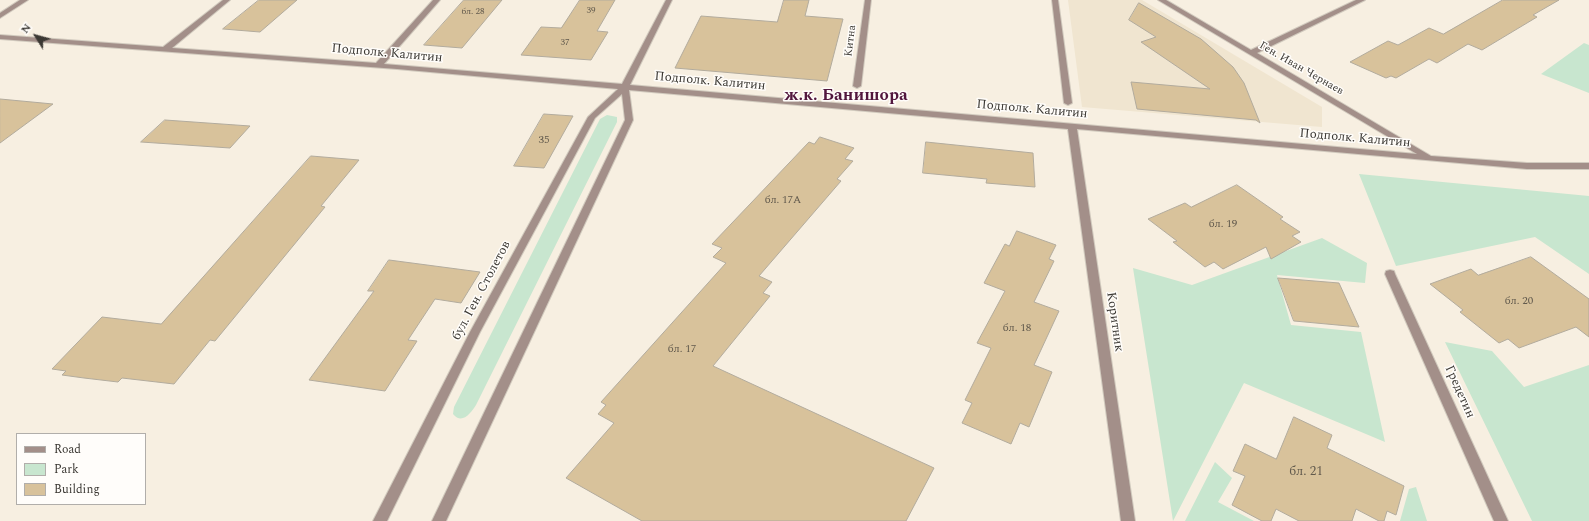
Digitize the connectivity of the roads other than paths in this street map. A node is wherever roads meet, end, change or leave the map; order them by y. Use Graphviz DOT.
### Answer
graph roads {
  1 [pos="25,0"];
  2 [pos="227,0"];
  3 [pos="437,0"];
  4 [pos="669,0"];
  5 [pos="868,0"];
  6 [pos="1055,0"];
  7 [pos="1161,0"];
  8 [pos="1362,0"];
  9 [pos="0,16"];
  10 [pos="0,37"];
  11 [pos="164,50"];
  12 [pos="1251,53"];
  13 [pos="378,66"];
  14 [pos="857,86"];
  15 [pos="625,87"];
  16 [pos="1068,103"];
  17 [pos="1072,127"];
  18 [pos="1430,158"];
  19 [pos="1587,167"];
  20 [pos="1390,274"];
  21 [pos="380,521"];
  22 [pos="438,521"];
  23 [pos="1128,521"];
  24 [pos="1501,521"];
  1 -- 9 [label="street"];
  2 -- 11 [label="street"];
  3 -- 13 [label="street"];
  4 -- 15 [label="street, бул. Ген. Столетов"];
  5 -- 14 [label="street, Китна"];
  6 -- 16 [label="street"];
  7 -- 12 [label="street, Ген. Иван Чернаев"];
  8 -- 12 [label="street"];
  10 -- 11 [label="street, Подполк. Калитин"];
  11 -- 13 [label="street, Подполк. Калитин"];
  12 -- 18 [label="street, Ген. Иван Чернаев"];
  13 -- 15 [label="street, Подполк. Калитин"];
  15 -- 17 [label="street, Подполк. Калитин"];
  15 -- 21 [label="street, бул. Ген. Столетов"];
  15 -- 22 [label="street"];
  17 -- 18 [label="street, Подполк. Калитин"];
  17 -- 23 [label="street, Коритник"];
  18 -- 19 [label="street, Подполк. Калитин"];
  20 -- 24 [label="street, Гредетин"];
}
